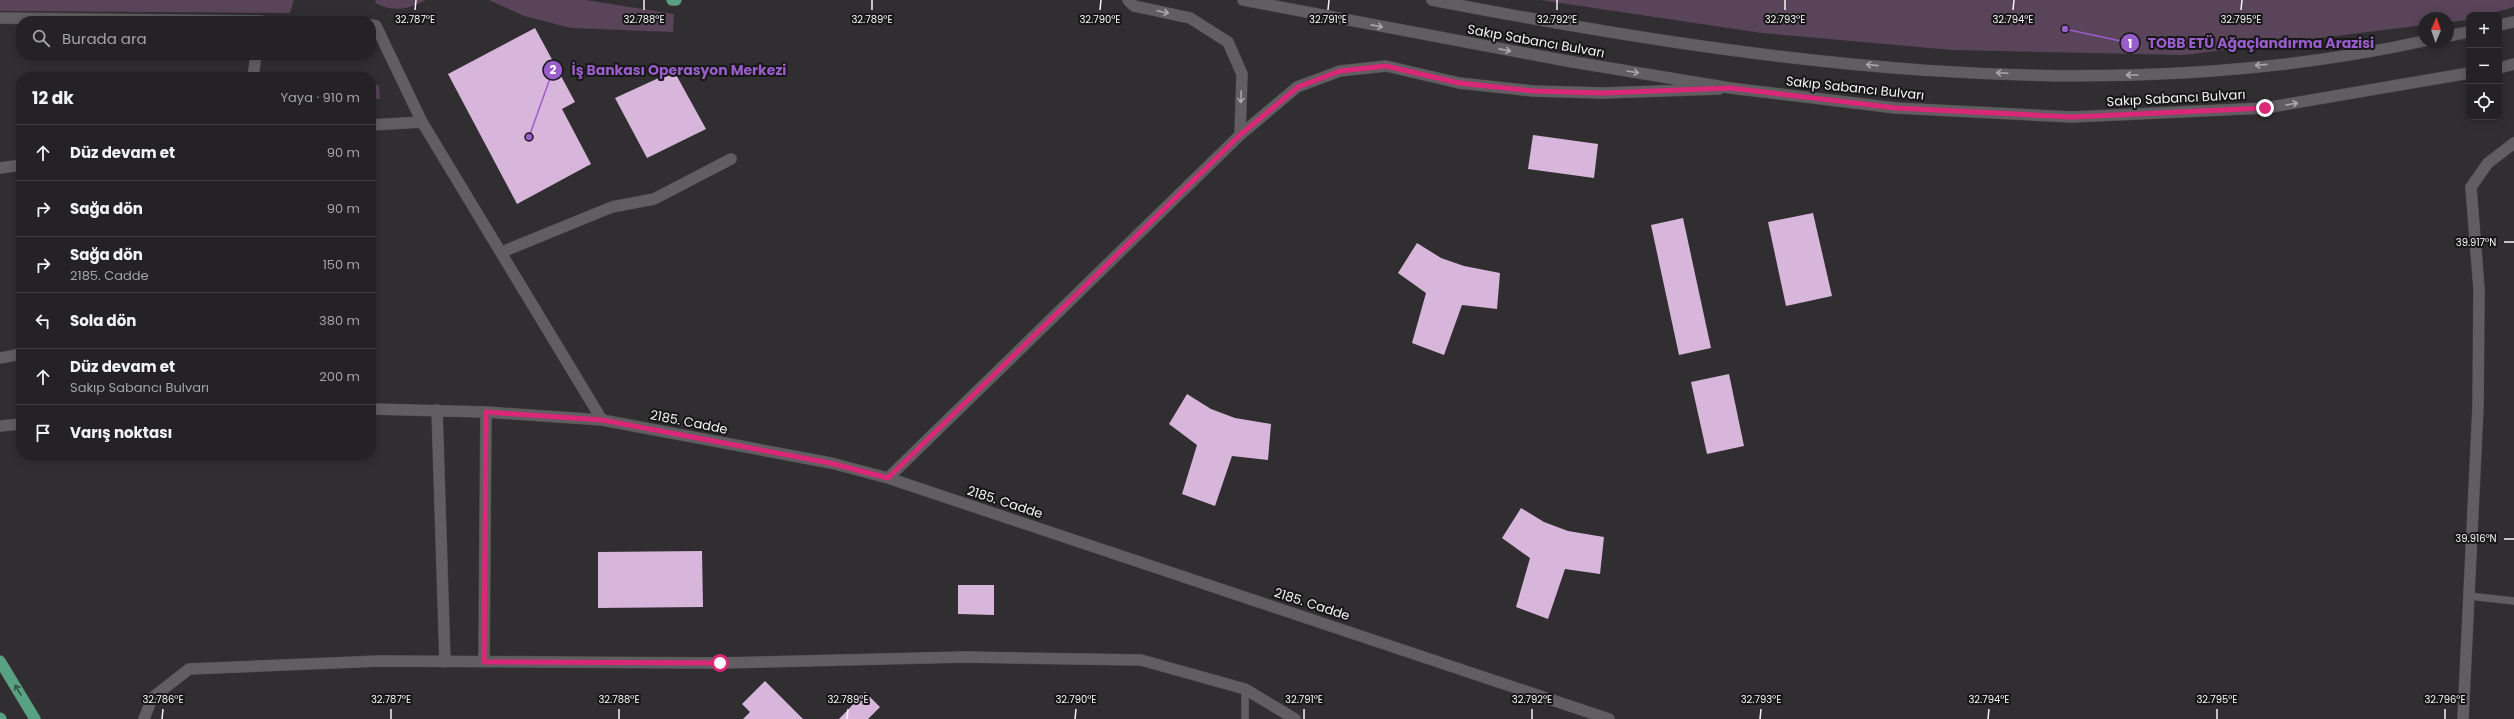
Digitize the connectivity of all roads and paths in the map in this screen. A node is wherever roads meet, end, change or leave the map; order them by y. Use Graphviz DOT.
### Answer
graph roads {
  1 [pos="672,0"];
  2 [pos="676,0"];
  3 [pos="1128,0"];
  4 [pos="1243,0"];
  5 [pos="1432,0"];
  6 [pos="0,18"];
  7 [pos="16,18"];
  8 [pos="2514,22"];
  9 [pos="2502,24"];
  10 [pos="376,26"];
  11 [pos="2466,33"];
  12 [pos="2454,35"];
  13 [pos="2418,42"];
  14 [pos="255,60"];
  15 [pos="2514,64"];
  16 [pos="2502,67"];
  17 [pos="254,72"];
  18 [pos="2466,74"];
  19 [pos="1730,88"];
  20 [pos="422,122"];
  21 [pos="376,125"];
  22 [pos="1240,135"];
  23 [pos="2514,143"];
  24 [pos="731,159"];
  25 [pos="16,166"];
  26 [pos="0,168"];
  27 [pos="502,252"];
  28 [pos="16,355"];
  29 [pos="0,358"];
  30 [pos="376,409"];
  31 [pos="438,410"];
  32 [pos="486,412"];
  33 [pos="602,420"];
  34 [pos="16,424"];
  35 [pos="0,426"];
  36 [pos="888,478"];
  37 [pos="2469,596"];
  38 [pos="2514,601"];
  39 [pos="0,661"];
  40 [pos="445,662"];
  41 [pos="484,662"];
  42 [pos="1245,689"];
  43 [pos="35,719"];
  44 [pos="144,719"];
  45 [pos="1245,719"];
  46 [pos="1295,719"];
  47 [pos="1609,719"];
  48 [pos="2463,719"];
  1 -- 2 [label="main road"];
  3 -- 22 [label="street, one-way"];
  4 -- 19 [label="street, Sakıp Sabancı Bulvarı, one-way"];
  13 -- 5 [label="street, Sakıp Sabancı Bulvarı, one-way"];
  6 -- 7 [label="street"];
  8 -- 9 [label="street"];
  10 -- 20 [label="street"];
  11 -- 12 [label="street"];
  14 -- 17 [label="street"];
  15 -- 16 [label="street"];
  19 -- 18 [label="street, Sakıp Sabancı Bulvarı, one-way"];
  19 -- 22 [label="street"];
  20 -- 21 [label="street"];
  20 -- 27 [label="street"];
  22 -- 36 [label="street"];
  23 -- 37 [label="street"];
  24 -- 27 [label="street"];
  25 -- 26 [label="street"];
  27 -- 33 [label="street"];
  28 -- 29 [label="street"];
  30 -- 31 [label="street, 2185. Cadde"];
  31 -- 32 [label="street, 2185. Cadde"];
  31 -- 40 [label="street"];
  32 -- 33 [label="street, 2185. Cadde"];
  32 -- 41 [label="street"];
  33 -- 36 [label="street, 2185. Cadde"];
  34 -- 35 [label="street"];
  36 -- 47 [label="street, 2185. Cadde"];
  37 -- 38 [label="lane"];
  37 -- 48 [label="street"];
  43 -- 39 [label="main road, one-way"];
  40 -- 41 [label="street"];
  40 -- 44 [label="street"];
  41 -- 42 [label="street"];
  42 -- 45 [label="lane"];
  42 -- 46 [label="street"];
}
